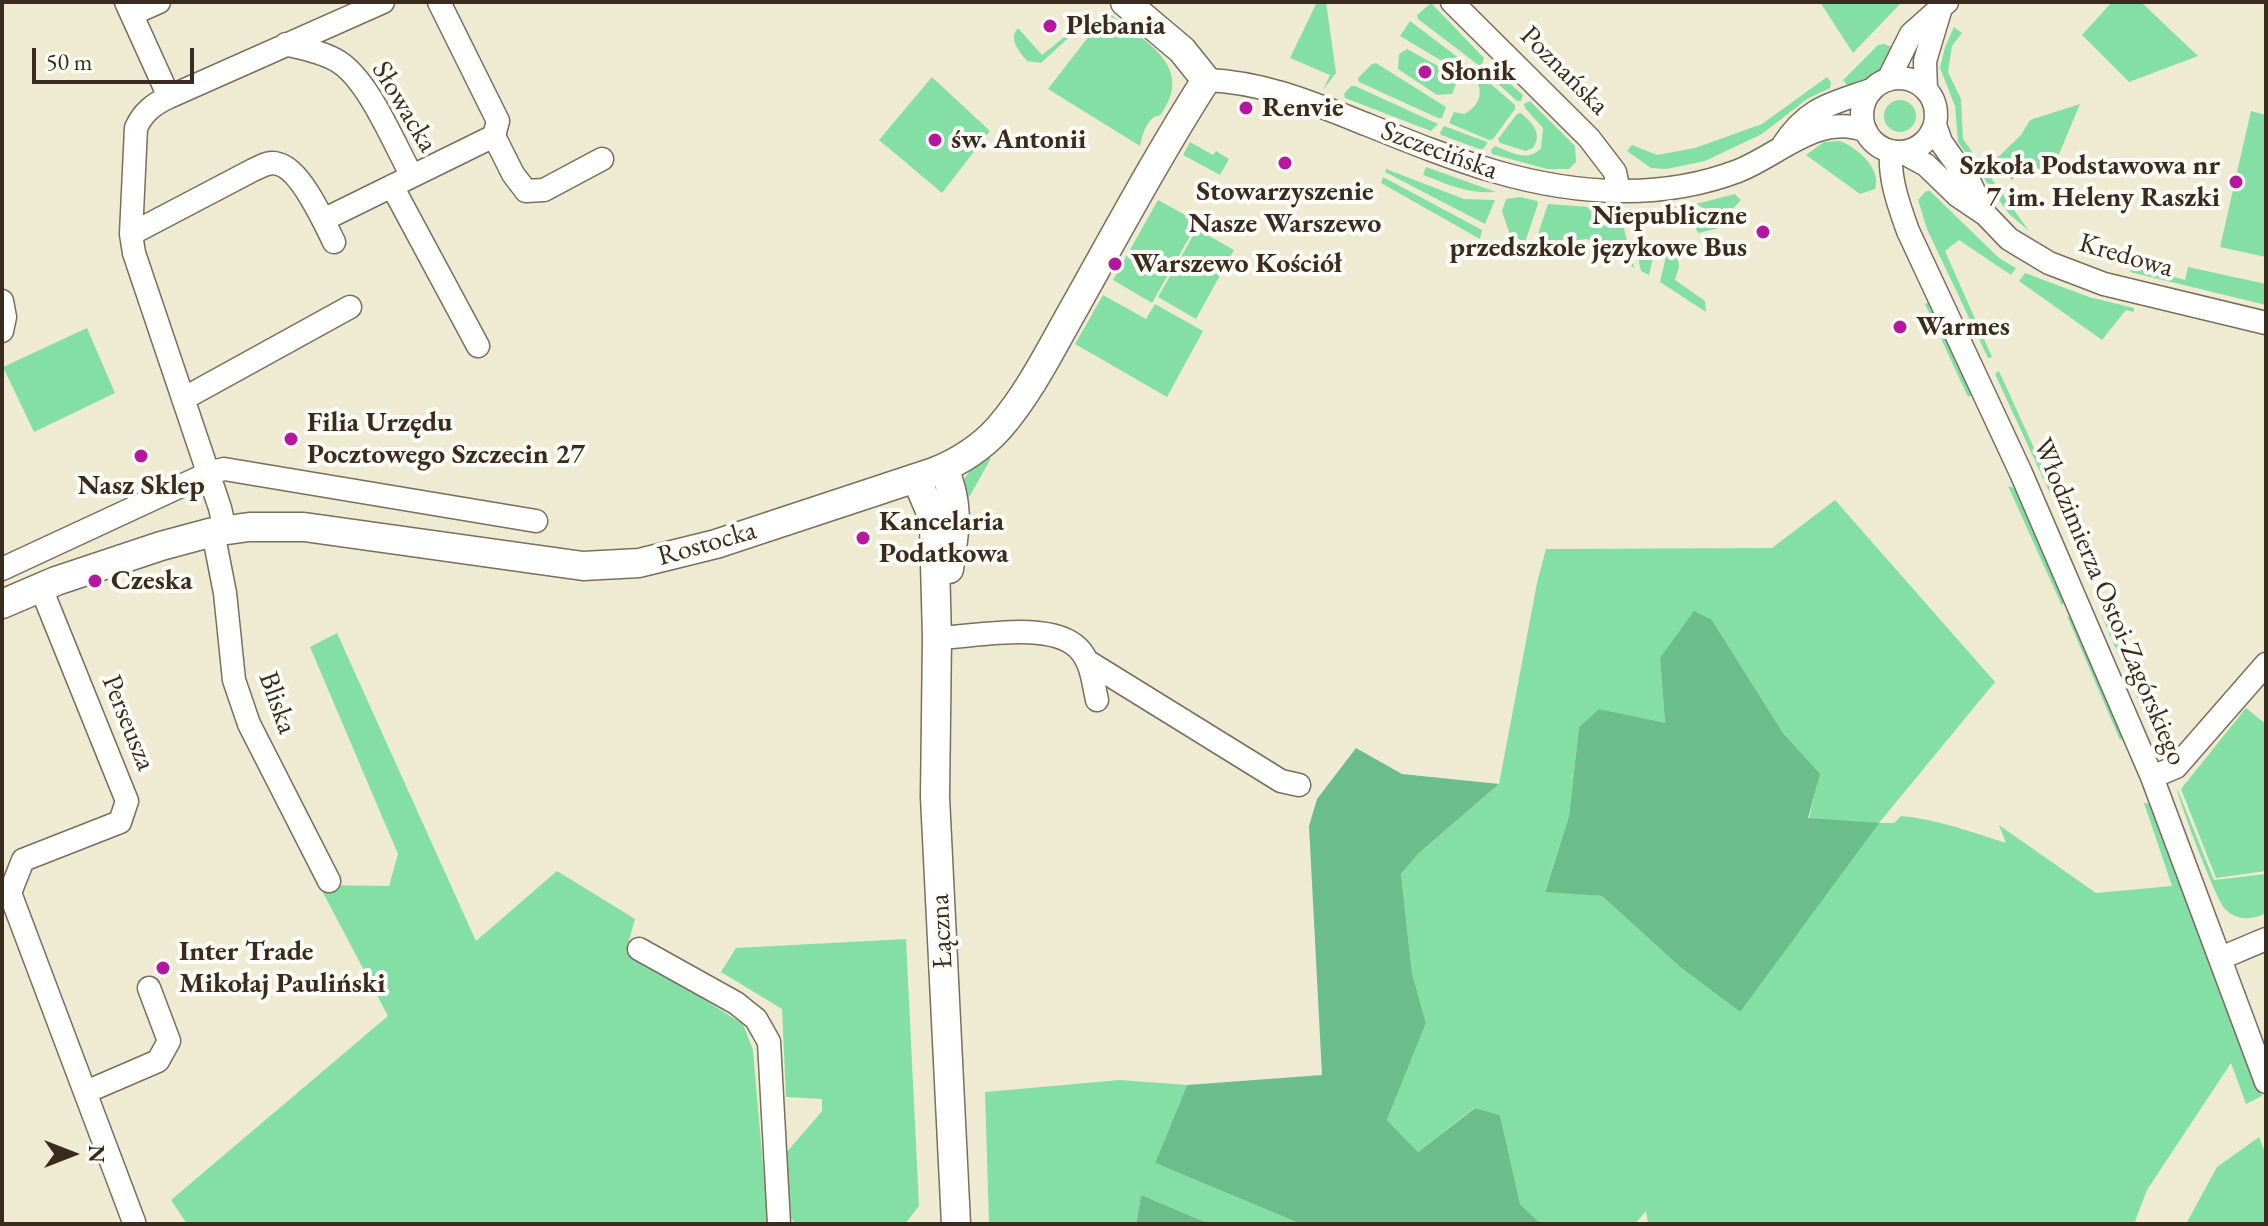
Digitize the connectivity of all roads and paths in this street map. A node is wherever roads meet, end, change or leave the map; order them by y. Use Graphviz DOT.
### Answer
graph roads {
  1 [pos="159,2"];
  2 [pos="383,2"];
  3 [pos="439,2"];
  4 [pos="1125,2"];
  5 [pos="1452,2"];
  6 [pos="1944,6"];
  7 [pos="129,8"];
  8 [pos="286,44"];
  9 [pos="1206,80"];
  10 [pos="1880,85"];
  11 [pos="1926,90"];
  12 [pos="169,97"];
  13 [pos="1935,125"];
  14 [pos="1866,131"];
  15 [pos="494,136"];
  16 [pos="1782,146"];
  17 [pos="1897,152"];
  18 [pos="602,159"];
  19 [pos="402,181"];
  20 [pos="1619,191"];
  21 [pos="1986,215"];
  22 [pos="323,220"];
  23 [pos="131,234"];
  24 [pos="334,242"];
  25 [pos="2,301"];
  26 [pos="350,307"];
  27 [pos="2266,323"];
  28 [pos="2,331"];
  29 [pos="478,346"];
  30 [pos="183,399"];
  31 [pos="944,468"];
  32 [pos="209,473"];
  33 [pos="916,478"];
  34 [pos="536,521"];
  35 [pos="219,531"];
  36 [pos="2,569"];
  37 [pos="41,588"];
  38 [pos="2,604"];
  39 [pos="937,638"];
  40 [pos="1087,661"];
  41 [pos="2266,664"];
  42 [pos="1097,700"];
  43 [pos="2152,777"];
  44 [pos="1299,785"];
  45 [pos="329,881"];
  46 [pos="2266,939"];
  47 [pos="639,949"];
  48 [pos="2221,958"];
  49 [pos="149,988"];
  50 [pos="2266,1082"];
  51 [pos="86,1092"];
  52 [pos="134,1222"];
  53 [pos="779,1224"];
  54 [pos="956,1224"];
  1 -- 7 [label="street"];
  2 -- 8 [label="street"];
  3 -- 15 [label="street"];
  4 -- 9 [label="street"];
  5 -- 20 [label="street, Poznańska"];
  6 -- 10 [label="street"];
  6 -- 11 [label="street"];
  7 -- 12 [label="street"];
  8 -- 12 [label="street"];
  8 -- 19 [label="street, Słowacka"];
  9 -- 20 [label="street, Szczecińska"];
  9 -- 31 [label="street, Rostocka"];
  10 -- 11 [label="street"];
  10 -- 14 [label="street"];
  10 -- 16 [label="street"];
  11 -- 13 [label="street"];
  12 -- 23 [label="street"];
  13 -- 17 [label="street"];
  13 -- 21 [label="street, Kredowa"];
  14 -- 16 [label="street"];
  14 -- 17 [label="street"];
  15 -- 18 [label="street"];
  15 -- 19 [label="street"];
  16 -- 20 [label="street, Szczecińska"];
  17 -- 21 [label="street, Kredowa"];
  17 -- 43 [label="street, Włodzimierza Ostoi-Zagórskiego"];
  19 -- 22 [label="street, Słowacka"];
  19 -- 29 [label="street"];
  21 -- 27 [label="street, Kredowa"];
  22 -- 23 [label="street"];
  22 -- 24 [label="street"];
  23 -- 30 [label="street"];
  25 -- 28 [label="street"];
  26 -- 30 [label="street"];
  30 -- 32 [label="street"];
  31 -- 33 [label="street, Rostocka"];
  31 -- 39 [label="street, Łączna"];
  32 -- 34 [label="street"];
  32 -- 35 [label="street"];
  32 -- 36 [label="street"];
  33 -- 35 [label="street, Rostocka"];
  33 -- 39 [label="street, Łączna"];
  35 -- 37 [label="street, Rostocka"];
  35 -- 45 [label="street, Bliska"];
  37 -- 38 [label="street, Rostocka"];
  37 -- 51 [label="street, Perseusza"];
  39 -- 40 [label="street"];
  39 -- 54 [label="street, Łączna"];
  40 -- 42 [label="street"];
  40 -- 44 [label="street"];
  41 -- 43 [label="street"];
  43 -- 48 [label="street, Włodzimierza Ostoi-Zagórskiego"];
  46 -- 48 [label="street"];
  47 -- 53 [label="street"];
  48 -- 50 [label="street, Włodzimierza Ostoi-Zagórskiego"];
  49 -- 51 [label="street"];
  51 -- 52 [label="street, Perseusza"];
}
